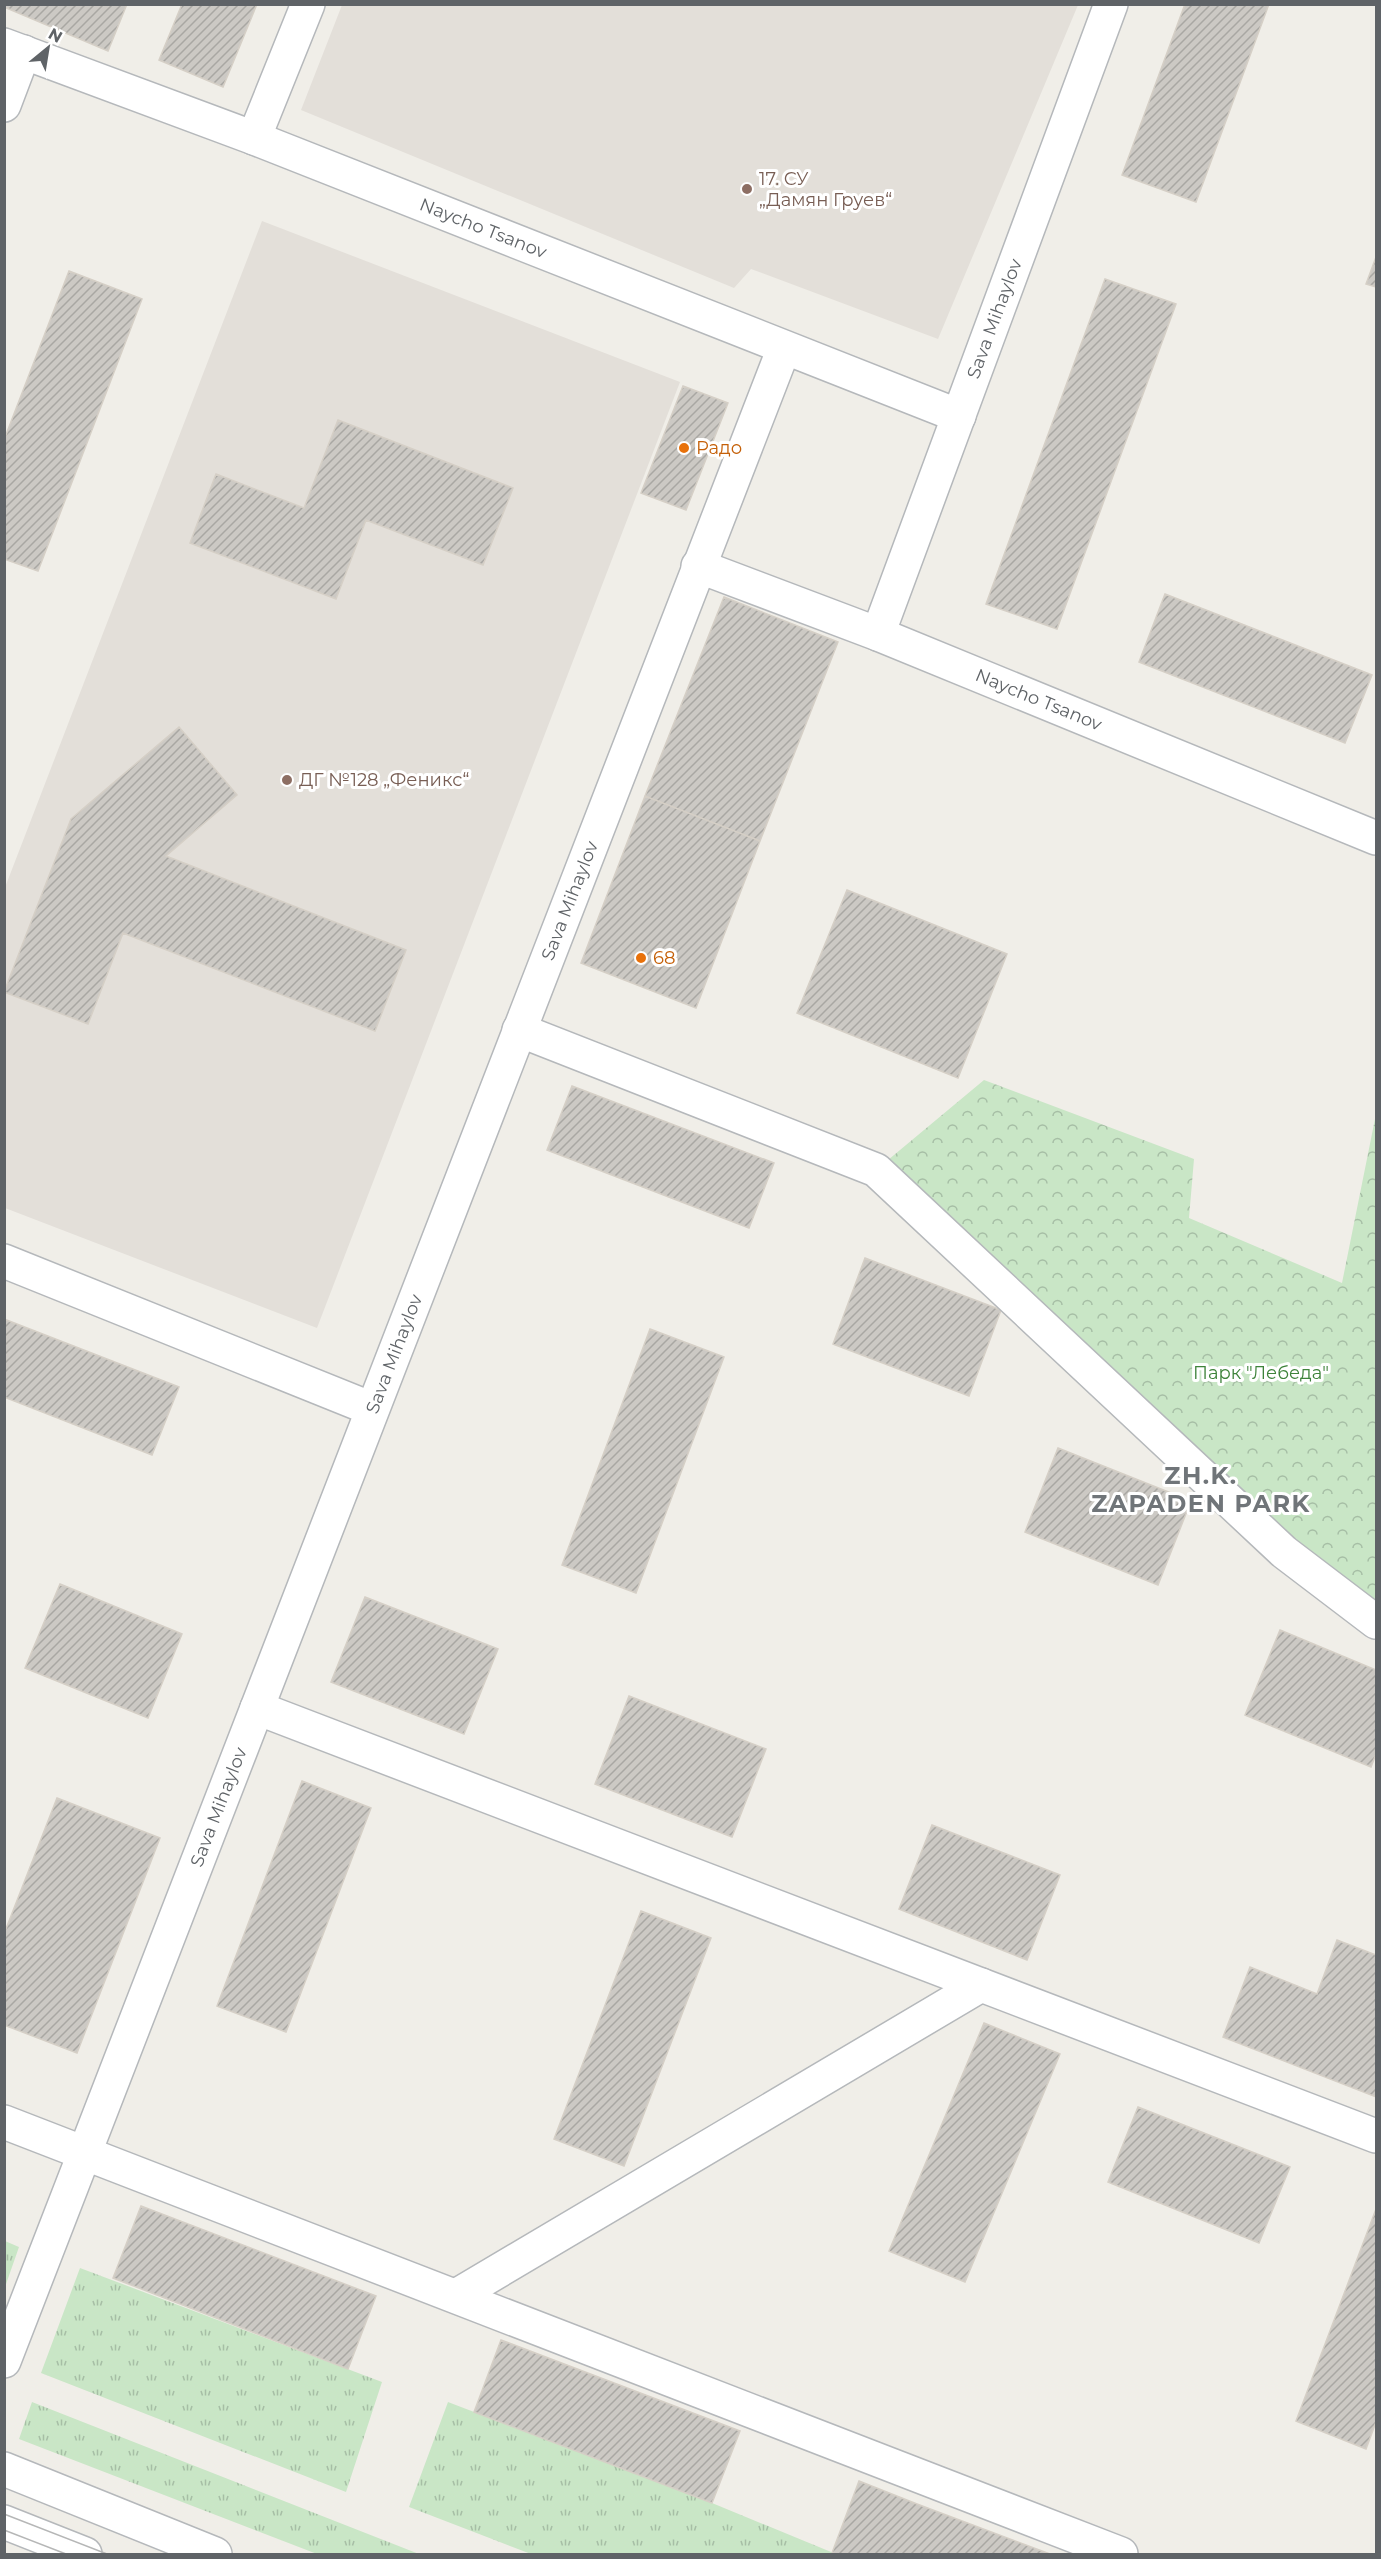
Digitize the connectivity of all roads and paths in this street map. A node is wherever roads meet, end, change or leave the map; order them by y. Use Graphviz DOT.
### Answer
graph roads {
  1 [pos="309,4"];
  2 [pos="1111,4"];
  3 [pos="14,49"];
  4 [pos="4,105"];
  5 [pos="254,138"];
  6 [pos="784,348"];
  7 [pos="959,416"];
  8 [pos="698,566"];
  9 [pos="878,634"];
  10 [pos="1377,838"];
  11 [pos="519,1030"];
  12 [pos="4,1261"];
  13 [pos="372,1408"];
  14 [pos="1377,1622"];
  15 [pos="257,1708"];
  16 [pos="981,1985"];
  17 [pos="4,2122"];
  18 [pos="1377,2136"];
  19 [pos="85,2153"];
  20 [pos="456,2296"];
  21 [pos="4,2361"];
  22 [pos="4,2469"];
  23 [pos="4,2522"];
  24 [pos="85,2554"];
  25 [pos="215,2554"];
  26 [pos="1121,2554"];
  1 -- 5 [label="street"];
  2 -- 7 [label="street, Sava Mihaylov"];
  3 -- 4 [label="street"];
  3 -- 5 [label="street, Naycho Tsanov"];
  5 -- 6 [label="street, Naycho Tsanov"];
  6 -- 7 [label="street, Naycho Tsanov"];
  6 -- 8 [label="street, Sava Mihaylov"];
  7 -- 9 [label="street, Sava Mihaylov"];
  8 -- 9 [label="street, Naycho Tsanov"];
  8 -- 11 [label="street, Sava Mihaylov"];
  9 -- 10 [label="street, Naycho Tsanov"];
  11 -- 13 [label="street, Sava Mihaylov"];
  11 -- 14 [label="street"];
  12 -- 13 [label="street"];
  13 -- 15 [label="street, Sava Mihaylov"];
  15 -- 16 [label="street"];
  15 -- 19 [label="street, Sava Mihaylov"];
  16 -- 18 [label="street"];
  16 -- 20 [label="street"];
  17 -- 19 [label="street"];
  19 -- 20 [label="street"];
  19 -- 21 [label="street, Sava Mihaylov"];
  20 -- 26 [label="street"];
  22 -- 25 [label="street"];
  23 -- 24 [label="street"];
}
